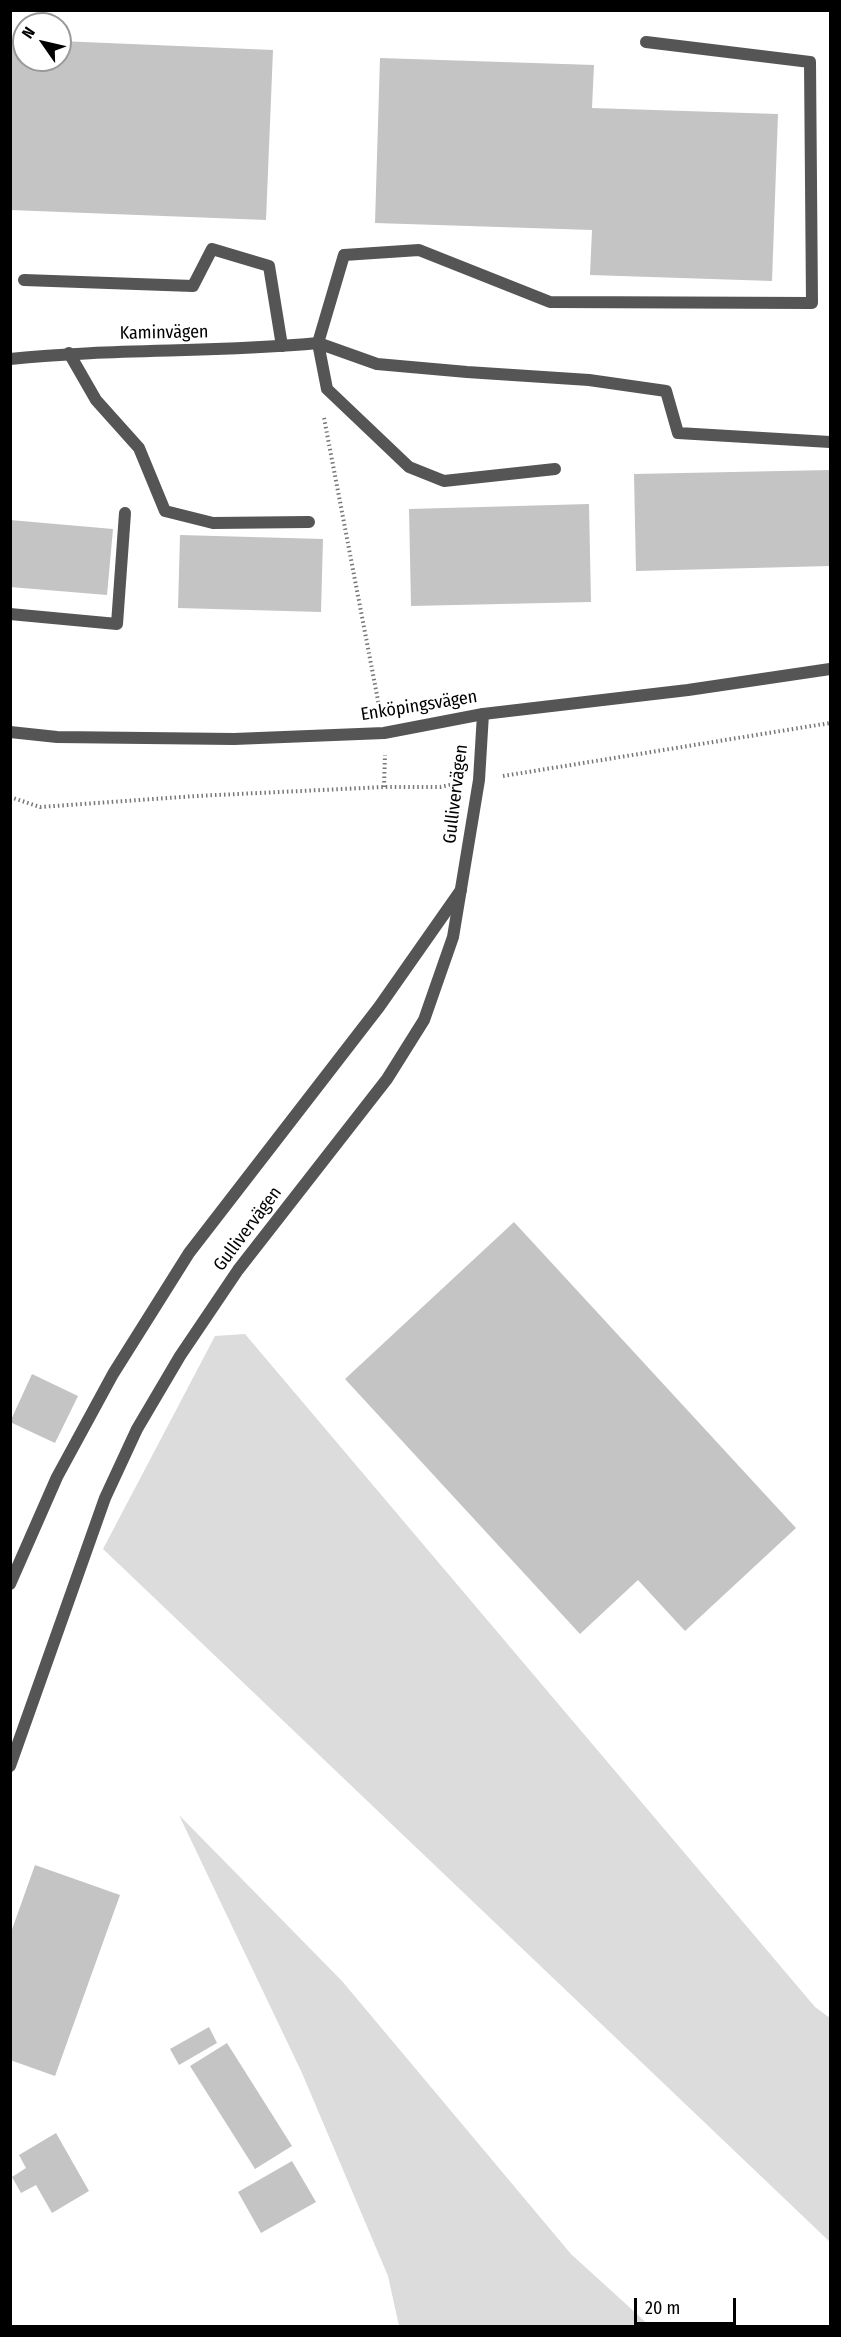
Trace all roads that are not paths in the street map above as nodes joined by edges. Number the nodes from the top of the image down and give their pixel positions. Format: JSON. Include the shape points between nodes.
{"nodes":[{"id":1,"x":646,"y":42,"type":"dead end"},
{"id":2,"x":24,"y":280,"type":"dead end"},
{"id":3,"x":318,"y":343,"type":"junction"},
{"id":4,"x":282,"y":346,"type":"junction"},
{"id":5,"x":69,"y":353,"type":"junction"},
{"id":6,"x":10,"y":359,"type":"edge"},
{"id":7,"x":831,"y":442,"type":"edge"},
{"id":8,"x":555,"y":469,"type":"dead end"},
{"id":9,"x":125,"y":513,"type":"dead end"},
{"id":10,"x":309,"y":522,"type":"dead end"},
{"id":11,"x":10,"y":614,"type":"edge"},
{"id":12,"x":831,"y":669,"type":"edge"},
{"id":13,"x":483,"y":714,"type":"junction"},
{"id":14,"x":10,"y":732,"type":"edge"},
{"id":15,"x":461,"y":890,"type":"junction"},
{"id":16,"x":10,"y":1584,"type":"edge"},
{"id":17,"x":10,"y":1766,"type":"edge"}],
"edges":[{"from":1,"to":3,"type":"street","via":[[810,62],[812,303],[550,302],[419,250],[344,255]]},
{"from":2,"to":4,"type":"street","via":[[193,286],[212,249],[269,266]]},
{"from":3,"to":4,"type":"street","name":"Kaminvägen"},
{"from":3,"to":7,"type":"street","via":[[377,364],[589,380],[666,391],[678,433]]},
{"from":3,"to":8,"type":"street","via":[[327,389],[409,466],[444,481]]},
{"from":4,"to":5,"type":"street","name":"Kaminvägen"},
{"from":5,"to":6,"type":"street","name":"Kaminvägen"},
{"from":5,"to":10,"type":"street","via":[[96,400],[139,448],[165,511],[213,523]]},
{"from":9,"to":11,"type":"street","via":[[117,624]]},
{"from":12,"to":13,"type":"street","name":"Enköpingsvägen"},
{"from":13,"to":14,"type":"street","name":"Enköpingsvägen","via":[[384,733],[234,739],[57,737]]},
{"from":13,"to":15,"type":"street","name":"Gullivervägen","via":[[479,780]]},
{"from":15,"to":16,"type":"street","via":[[379,1007],[189,1253],[113,1374],[57,1477]]},
{"from":15,"to":17,"type":"street","name":"Gullivervägen","via":[[453,937],[424,1020],[387,1079],[238,1270],[137,1429],[105,1498]]}]}
